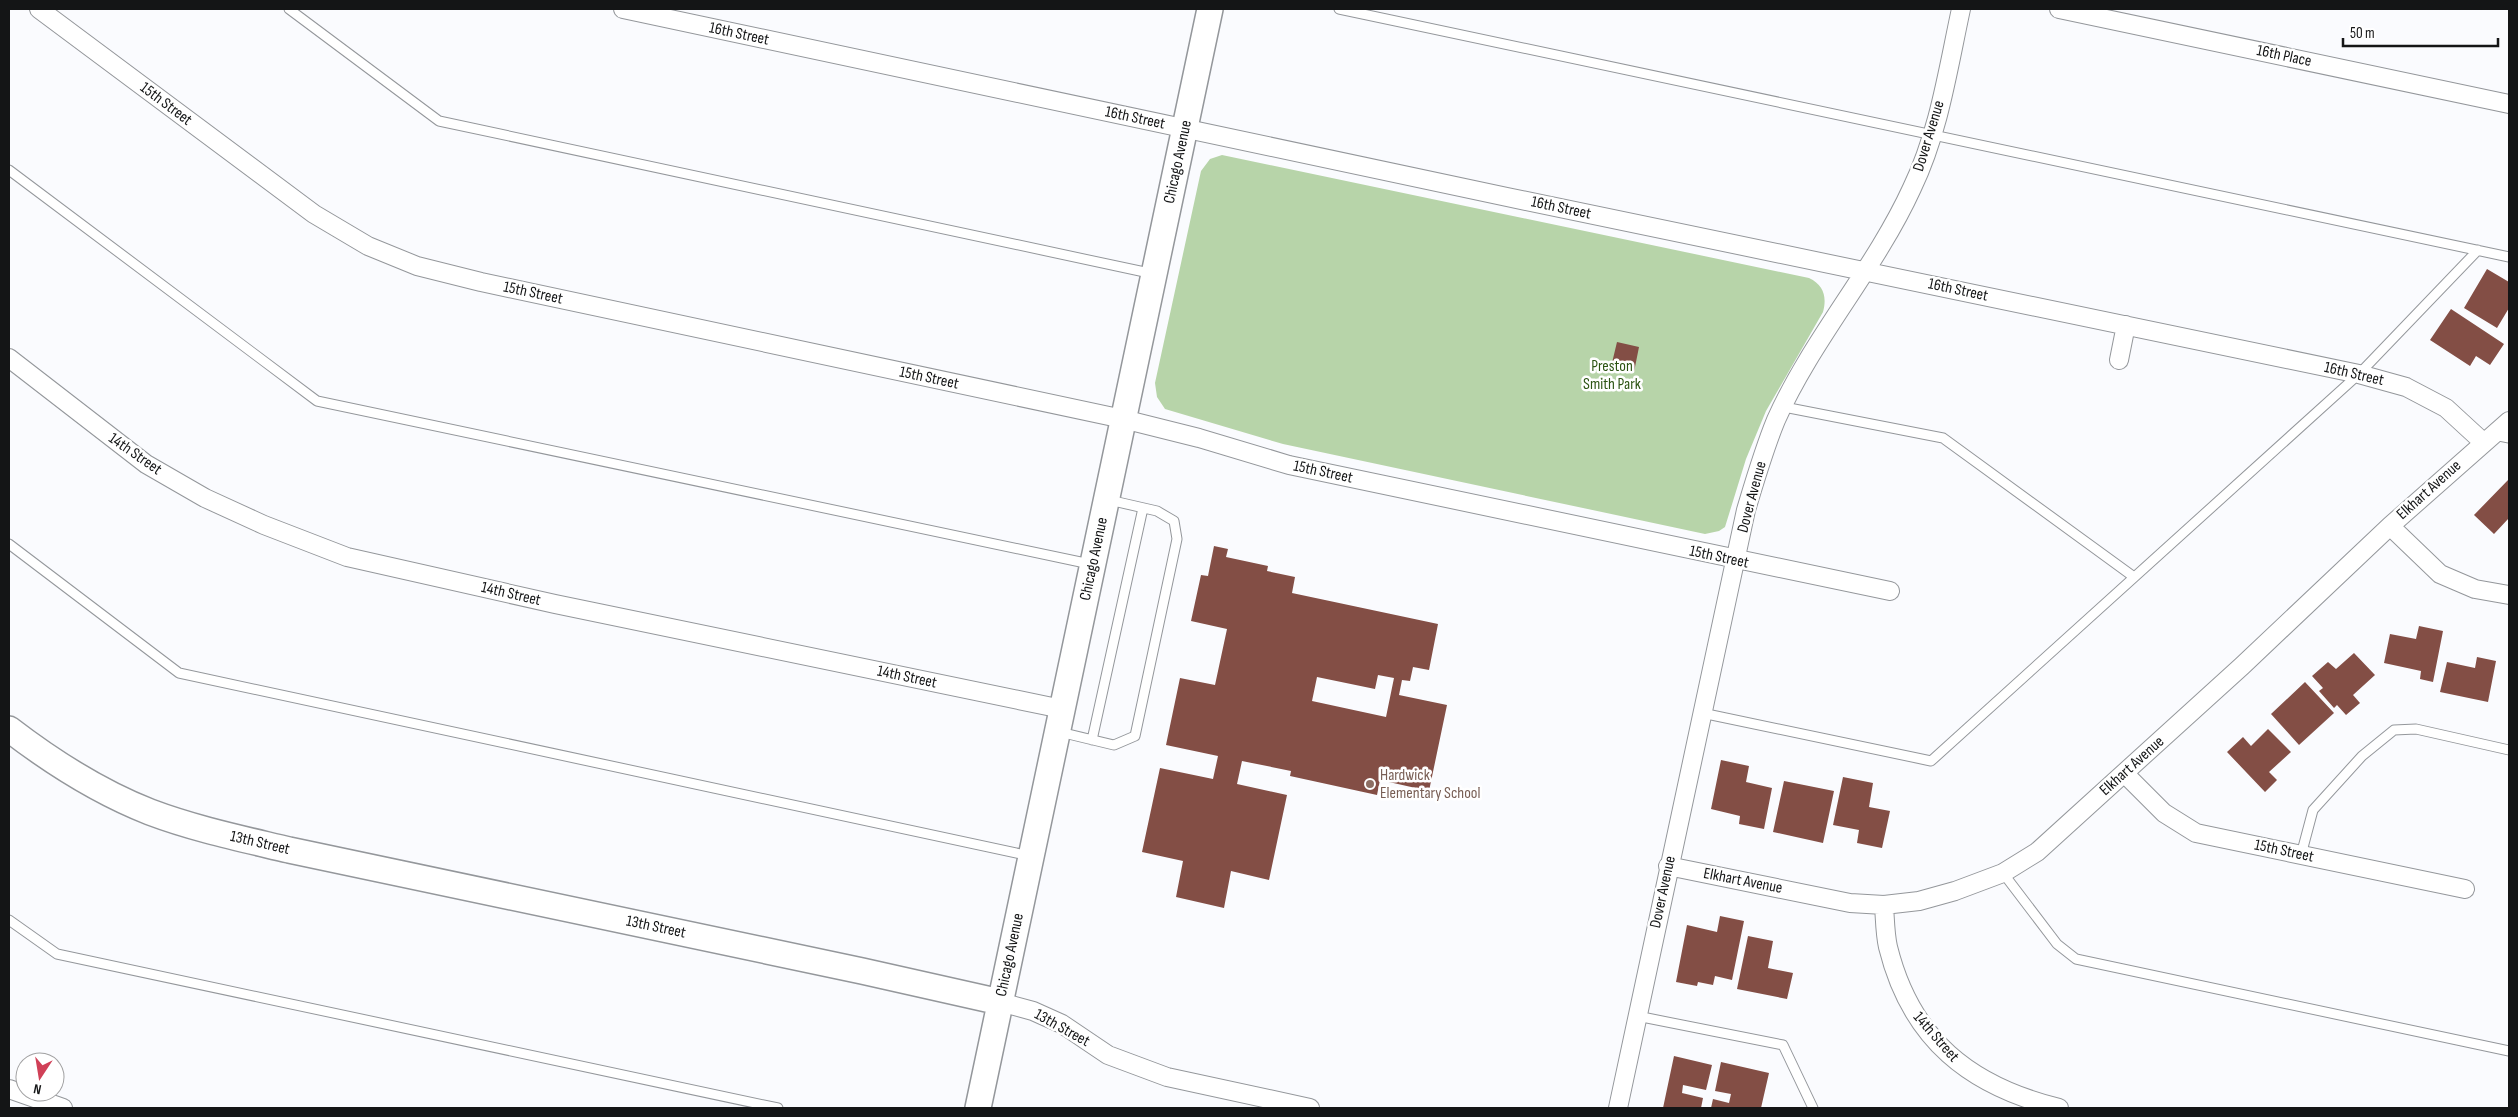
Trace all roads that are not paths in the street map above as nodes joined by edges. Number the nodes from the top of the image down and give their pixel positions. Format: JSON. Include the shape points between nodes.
{"nodes":[{"id":1,"x":39,"y":9,"type":"edge"},
{"id":2,"x":289,"y":9,"type":"edge"},
{"id":3,"x":623,"y":9,"type":"edge"},
{"id":4,"x":1210,"y":9,"type":"edge"},
{"id":5,"x":1340,"y":9,"type":"edge"},
{"id":6,"x":1961,"y":9,"type":"edge"},
{"id":7,"x":2059,"y":9,"type":"edge"},
{"id":8,"x":2509,"y":104,"type":"edge"},
{"id":9,"x":1185,"y":128,"type":"junction"},
{"id":10,"x":1932,"y":136,"type":"junction"},
{"id":11,"x":9,"y":170,"type":"edge"},
{"id":12,"x":2478,"y":250,"type":"junction"},
{"id":13,"x":2509,"y":257,"type":"edge"},
{"id":14,"x":1864,"y":270,"type":"junction"},
{"id":15,"x":1154,"y":274,"type":"junction"},
{"id":16,"x":2126,"y":325,"type":"junction"},
{"id":17,"x":9,"y":358,"type":"edge"},
{"id":18,"x":2119,"y":360,"type":"dead end"},
{"id":19,"x":2359,"y":374,"type":"junction"},
{"id":20,"x":1784,"y":407,"type":"junction"},
{"id":21,"x":1123,"y":420,"type":"junction"},
{"id":22,"x":2509,"y":421,"type":"edge"},
{"id":23,"x":2495,"y":438,"type":"edge"},
{"id":24,"x":1106,"y":499,"type":"junction"},
{"id":25,"x":1143,"y":508,"type":"junction"},
{"id":26,"x":2390,"y":526,"type":"junction"},
{"id":27,"x":9,"y":544,"type":"edge"},
{"id":28,"x":1736,"y":560,"type":"junction"},
{"id":29,"x":1093,"y":564,"type":"junction"},
{"id":30,"x":2134,"y":577,"type":"junction"},
{"id":31,"x":1890,"y":591,"type":"dead end"},
{"id":32,"x":2509,"y":595,"type":"edge"},
{"id":33,"x":1702,"y":713,"type":"junction"},
{"id":34,"x":1060,"y":720,"type":"junction"},
{"id":35,"x":9,"y":729,"type":"edge"},
{"id":36,"x":1092,"y":740,"type":"junction"},
{"id":37,"x":2509,"y":750,"type":"edge"},
{"id":38,"x":2124,"y":773,"type":"junction"},
{"id":39,"x":2301,"y":855,"type":"junction"},
{"id":40,"x":1031,"y":856,"type":"junction"},
{"id":41,"x":1668,"y":866,"type":"junction"},
{"id":42,"x":2004,"y":873,"type":"junction"},
{"id":43,"x":2465,"y":889,"type":"dead end"},
{"id":44,"x":1884,"y":905,"type":"junction"},
{"id":45,"x":9,"y":920,"type":"edge"},
{"id":46,"x":1000,"y":1002,"type":"junction"},
{"id":47,"x":1637,"y":1016,"type":"junction"},
{"id":48,"x":2509,"y":1051,"type":"edge"},
{"id":49,"x":9,"y":1089,"type":"edge"},
{"id":50,"x":63,"y":1108,"type":"edge"},
{"id":51,"x":778,"y":1108,"type":"edge"},
{"id":52,"x":978,"y":1108,"type":"edge"},
{"id":53,"x":1310,"y":1108,"type":"edge"},
{"id":54,"x":1618,"y":1108,"type":"edge"},
{"id":55,"x":1813,"y":1108,"type":"edge"},
{"id":56,"x":2059,"y":1108,"type":"edge"}],
"edges":[{"from":1,"to":21,"type":"street","name":"15th Street","via":[[314,214],[368,246],[417,266]]},
{"from":2,"to":15,"type":"lane","via":[[439,121]]},
{"from":3,"to":9,"type":"street","name":"16th Street"},
{"from":4,"to":9,"type":"street","name":"Chicago Avenue"},
{"from":5,"to":10,"type":"lane"},
{"from":6,"to":10,"type":"street","name":"Dover Avenue"},
{"from":7,"to":8,"type":"street","name":"16th Place"},
{"from":9,"to":14,"type":"street","name":"16th Street"},
{"from":9,"to":15,"type":"street","name":"Chicago Avenue"},
{"from":10,"to":12,"type":"lane"},
{"from":10,"to":14,"type":"street","name":"Dover Avenue","via":[[1912,189]]},
{"from":11,"to":29,"type":"lane","via":[[317,401]]},
{"from":12,"to":13,"type":"lane"},
{"from":12,"to":19,"type":"lane"},
{"from":14,"to":16,"type":"street","name":"16th Street"},
{"from":14,"to":20,"type":"street","name":"Dover Avenue"},
{"from":15,"to":21,"type":"street","name":"Chicago Avenue"},
{"from":16,"to":18,"type":"street"},
{"from":16,"to":19,"type":"street","name":"16th Street"},
{"from":17,"to":34,"type":"street","name":"14th Street","via":[[146,464],[204,498],[347,557]]},
{"from":19,"to":23,"type":"street","name":"16th Street","via":[[2406,387]]},
{"from":19,"to":30,"type":"lane"},
{"from":20,"to":28,"type":"street","name":"Dover Avenue","via":[[1760,463]]},
{"from":20,"to":30,"type":"lane","via":[[1943,438]]},
{"from":21,"to":24,"type":"street","name":"Chicago Avenue"},
{"from":21,"to":28,"type":"street","name":"15th Street","via":[[1289,465]]},
{"from":22,"to":23,"type":"street","name":"Elkhart Avenue"},
{"from":23,"to":26,"type":"street","name":"Elkhart Avenue"},
{"from":24,"to":25,"type":"lane"},
{"from":24,"to":29,"type":"street","name":"Chicago Avenue"},
{"from":25,"to":36,"type":"lane"},
{"from":25,"to":36,"type":"lane","via":[[1157,511],[1174,521],[1177,539],[1136,736],[1114,745]]},
{"from":26,"to":32,"type":"street","via":[[2440,574],[2475,589]]},
{"from":26,"to":38,"type":"street","name":"Elkhart Avenue"},
{"from":27,"to":40,"type":"lane","via":[[179,673]]},
{"from":28,"to":31,"type":"street","name":"15th Street"},
{"from":28,"to":33,"type":"street","name":"Dover Avenue"},
{"from":29,"to":34,"type":"street","name":"Chicago Avenue"},
{"from":30,"to":33,"type":"lane","via":[[1931,761]]},
{"from":33,"to":41,"type":"street","name":"Dover Avenue"},
{"from":34,"to":36,"type":"lane"},
{"from":34,"to":40,"type":"street","name":"Chicago Avenue"},
{"from":35,"to":46,"type":"street","name":"13th Street","via":[[34,749],[94,785],[150,812],[213,832]]},
{"from":37,"to":39,"type":"lane","via":[[2416,729],[2394,730],[2362,756],[2313,810]]},
{"from":38,"to":39,"type":"street","name":"15th Street","via":[[2164,813],[2196,833]]},
{"from":38,"to":42,"type":"street","name":"Elkhart Avenue","via":[[2036,852]]},
{"from":39,"to":43,"type":"street","name":"15th Street"},
{"from":40,"to":46,"type":"street","name":"Chicago Avenue"},
{"from":41,"to":44,"type":"street","name":"Elkhart Avenue","via":[[1850,903]]},
{"from":41,"to":47,"type":"street","name":"Dover Avenue"},
{"from":42,"to":44,"type":"street","name":"Elkhart Avenue","via":[[1919,901]]},
{"from":42,"to":48,"type":"lane","via":[[2057,944],[2076,959]]},
{"from":44,"to":56,"type":"street","name":"14th Street","via":[[1888,946],[1900,986],[1917,1020],[1959,1064],[1995,1088],[2024,1100]]},
{"from":45,"to":51,"type":"lane","via":[[57,954]]},
{"from":46,"to":52,"type":"street","name":"Chicago Avenue"},
{"from":46,"to":53,"type":"street","name":"13th Street","via":[[1040,1014],[1062,1024],[1108,1056],[1167,1077]]},
{"from":47,"to":54,"type":"street","name":"Dover Avenue"},
{"from":47,"to":55,"type":"lane","via":[[1783,1045]]},
{"from":49,"to":50,"type":"street"}]}
